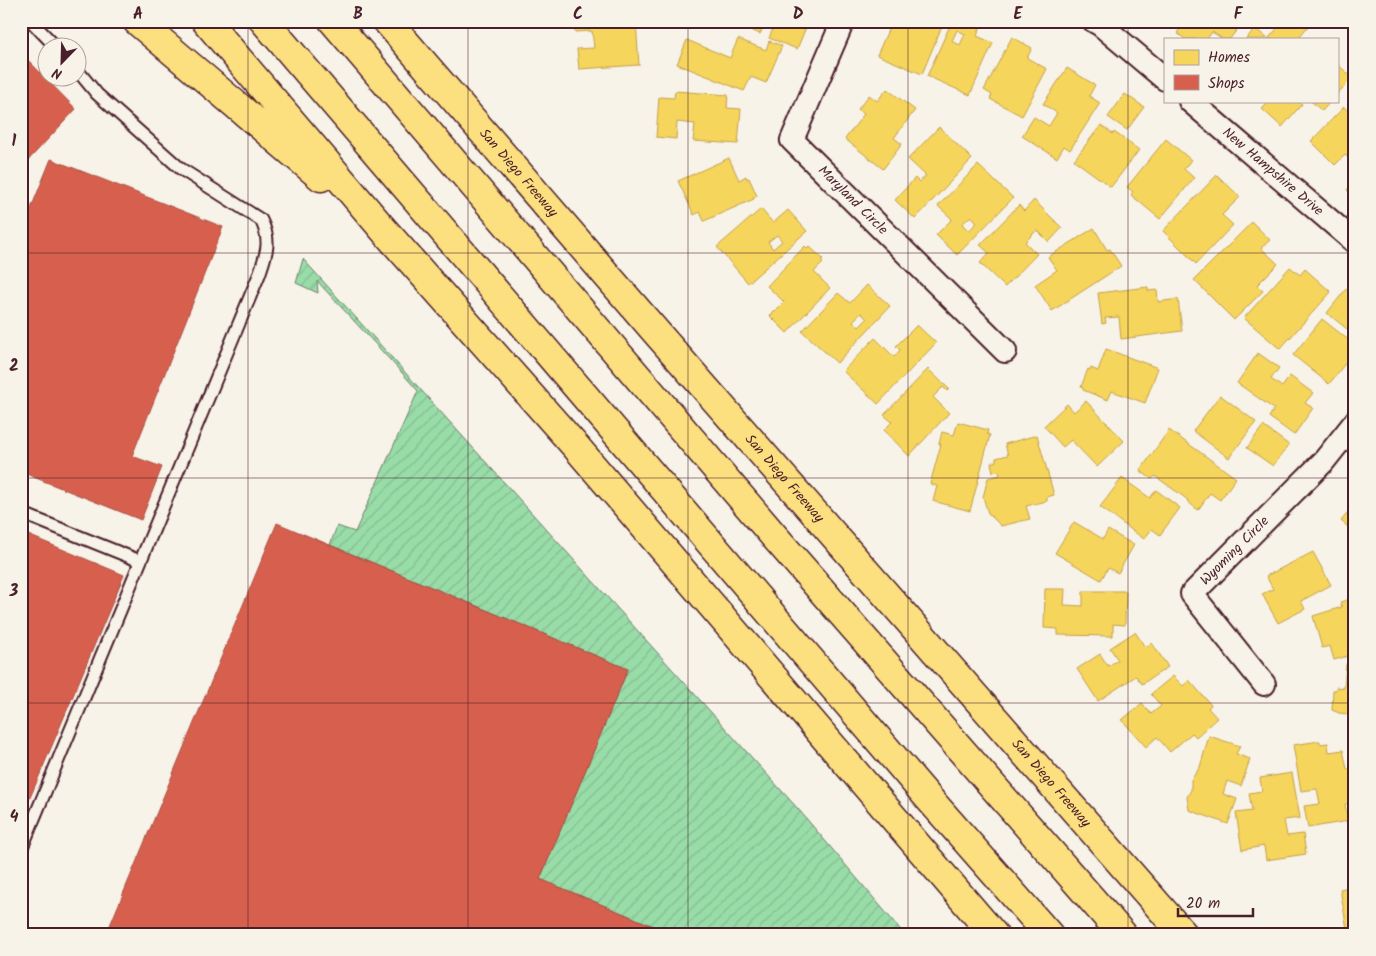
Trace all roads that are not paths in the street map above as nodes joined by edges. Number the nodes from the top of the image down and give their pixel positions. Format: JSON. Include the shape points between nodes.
{"nodes":[{"id":1,"x":31,"y":21,"type":"edge"},
{"id":2,"x":137,"y":21,"type":"edge"},
{"id":3,"x":206,"y":21,"type":"edge"},
{"id":4,"x":264,"y":21,"type":"edge"},
{"id":5,"x":333,"y":21,"type":"edge"},
{"id":6,"x":387,"y":21,"type":"edge"},
{"id":7,"x":843,"y":21,"type":"edge"},
{"id":8,"x":1094,"y":21,"type":"edge"},
{"id":9,"x":47,"y":38,"type":"edge"},
{"id":10,"x":1164,"y":78,"type":"edge"},
{"id":11,"x":88,"y":83,"type":"edge"},
{"id":12,"x":1191,"y":102,"type":"edge"},
{"id":13,"x":383,"y":229,"type":"junction"},
{"id":14,"x":1355,"y":242,"type":"edge"},
{"id":15,"x":1005,"y":351,"type":"dead end"},
{"id":16,"x":1355,"y":422,"type":"edge"},
{"id":17,"x":21,"y":512,"type":"edge"},
{"id":18,"x":140,"y":561,"type":"junction"},
{"id":19,"x":1264,"y":684,"type":"dead end"},
{"id":20,"x":21,"y":850,"type":"edge"},
{"id":21,"x":994,"y":935,"type":"edge"},
{"id":22,"x":1049,"y":935,"type":"edge"},
{"id":23,"x":1123,"y":935,"type":"edge"},
{"id":24,"x":1184,"y":935,"type":"edge"}],
"edges":[{"from":1,"to":9,"type":"lane"},
{"from":2,"to":13,"type":"highway"},
{"from":3,"to":13,"type":"highway"},
{"from":4,"to":22,"type":"highway"},
{"from":5,"to":23,"type":"highway","via":[[774,536]]},
{"from":6,"to":24,"type":"highway","name":"San Diego Freeway"},
{"from":7,"to":15,"type":"street","name":"Maryland Circle","via":[[792,140]]},
{"from":8,"to":10,"type":"street"},
{"from":11,"to":18,"type":"lane","via":[[181,169],[261,220],[268,248]]},
{"from":12,"to":14,"type":"street","name":"New Hampshire Drive"},
{"from":13,"to":21,"type":"highway","via":[[577,448]]},
{"from":16,"to":19,"type":"street","name":"Wyoming Circle","via":[[1324,461],[1192,594]]},
{"from":17,"to":18,"type":"lane"},
{"from":18,"to":20,"type":"lane"}]}
